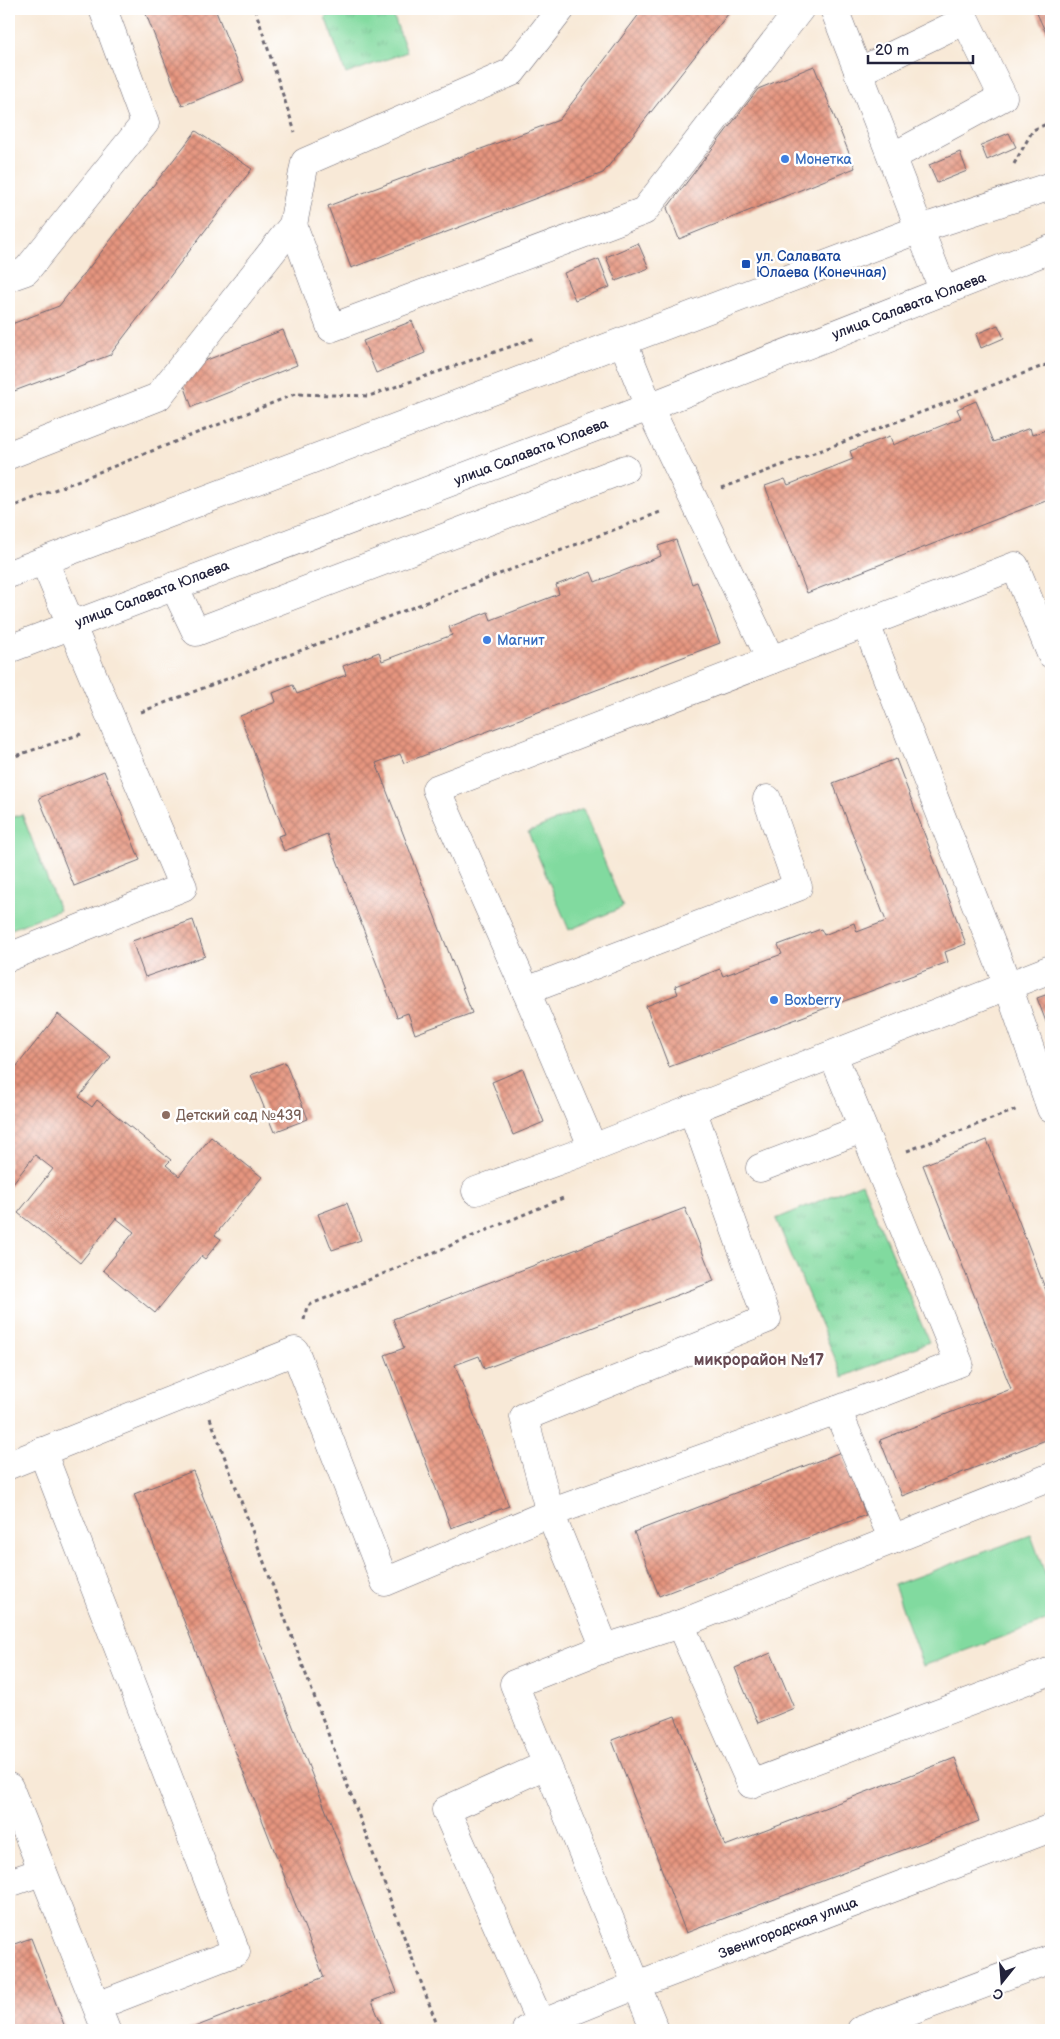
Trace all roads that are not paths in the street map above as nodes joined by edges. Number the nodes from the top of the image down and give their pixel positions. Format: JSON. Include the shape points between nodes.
{"nodes":[{"id":1,"x":103,"y":9,"type":"edge"},
{"id":2,"x":562,"y":9,"type":"edge"},
{"id":3,"x":800,"y":9,"type":"edge"},
{"id":4,"x":834,"y":9,"type":"edge"},
{"id":5,"x":963,"y":14,"type":"edge"},
{"id":6,"x":858,"y":72,"type":"junction"},
{"id":7,"x":892,"y":156,"type":"junction"},
{"id":8,"x":1051,"y":186,"type":"edge"},
{"id":9,"x":293,"y":225,"type":"junction"},
{"id":10,"x":920,"y":230,"type":"junction"},
{"id":11,"x":1051,"y":250,"type":"edge"},
{"id":12,"x":9,"y":277,"type":"edge"},
{"id":13,"x":944,"y":292,"type":"junction"},
{"id":14,"x":623,"y":342,"type":"junction"},
{"id":15,"x":649,"y":407,"type":"junction"},
{"id":16,"x":9,"y":455,"type":"edge"},
{"id":17,"x":625,"y":469,"type":"dead end"},
{"id":18,"x":44,"y":561,"type":"junction"},
{"id":19,"x":9,"y":574,"type":"edge"},
{"id":20,"x":174,"y":586,"type":"junction"},
{"id":21,"x":72,"y":624,"type":"junction"},
{"id":22,"x":866,"y":624,"type":"junction"},
{"id":23,"x":9,"y":649,"type":"edge"},
{"id":24,"x":1051,"y":654,"type":"edge"},
{"id":25,"x":770,"y":660,"type":"junction"},
{"id":26,"x":767,"y":799,"type":"dead end"},
{"id":27,"x":9,"y":957,"type":"edge"},
{"id":28,"x":1051,"y":969,"type":"edge"},
{"id":29,"x":1008,"y":986,"type":"junction"},
{"id":30,"x":526,"y":991,"type":"junction"},
{"id":31,"x":832,"y":1054,"type":"junction"},
{"id":32,"x":1049,"y":1104,"type":"edge"},
{"id":33,"x":692,"y":1109,"type":"junction"},
{"id":34,"x":862,"y":1130,"type":"junction"},
{"id":35,"x":593,"y":1148,"type":"junction"},
{"id":36,"x":760,"y":1168,"type":"dead end"},
{"id":37,"x":476,"y":1191,"type":"dead end"},
{"id":38,"x":837,"y":1410,"type":"junction"},
{"id":39,"x":42,"y":1452,"type":"junction"},
{"id":40,"x":9,"y":1465,"type":"edge"},
{"id":41,"x":1051,"y":1477,"type":"edge"},
{"id":42,"x":550,"y":1513,"type":"junction"},
{"id":43,"x":892,"y":1540,"type":"junction"},
{"id":44,"x":680,"y":1624,"type":"junction"},
{"id":45,"x":605,"y":1648,"type":"junction"},
{"id":46,"x":1051,"y":1671,"type":"edge"},
{"id":47,"x":546,"y":1765,"type":"junction"},
{"id":48,"x":9,"y":1787,"type":"edge"},
{"id":49,"x":1051,"y":1828,"type":"edge"},
{"id":50,"x":41,"y":1872,"type":"junction"},
{"id":51,"x":9,"y":1883,"type":"edge"},
{"id":52,"x":1051,"y":1959,"type":"edge"},
{"id":53,"x":637,"y":1985,"type":"junction"},
{"id":54,"x":102,"y":2018,"type":"edge"},
{"id":55,"x":534,"y":2027,"type":"edge"},
{"id":56,"x":655,"y":2030,"type":"edge"},
{"id":57,"x":861,"y":2030,"type":"edge"}],
"edges":[{"from":1,"to":12,"type":"street","via":[[145,123],[26,271]]},
{"from":2,"to":9,"type":"street","via":[[512,72],[305,162]]},
{"from":3,"to":9,"type":"street","via":[[644,211],[331,328]]},
{"from":4,"to":6,"type":"street"},
{"from":5,"to":6,"type":"street"},
{"from":5,"to":7,"type":"street","via":[[1003,97]]},
{"from":6,"to":7,"type":"street"},
{"from":7,"to":10,"type":"street"},
{"from":8,"to":10,"type":"street"},
{"from":9,"to":16,"type":"street","via":[[158,397]]},
{"from":10,"to":13,"type":"street"},
{"from":10,"to":14,"type":"street"},
{"from":11,"to":13,"type":"street","name":"улица Салавата Юлаева"},
{"from":13,"to":15,"type":"street","name":"улица Салавата Юлаева"},
{"from":14,"to":15,"type":"street"},
{"from":14,"to":18,"type":"street"},
{"from":15,"to":20,"type":"street","name":"улица Салавата Юлаева"},
{"from":15,"to":25,"type":"street"},
{"from":17,"to":20,"type":"street","via":[[196,632]]},
{"from":18,"to":19,"type":"street"},
{"from":18,"to":21,"type":"street"},
{"from":20,"to":21,"type":"street","name":"улица Салавата Юлаева"},
{"from":21,"to":23,"type":"street","name":"улица Салавата Юлаева"},
{"from":21,"to":27,"type":"street","via":[[183,887]]},
{"from":22,"to":24,"type":"street","via":[[1015,566]]},
{"from":22,"to":25,"type":"street"},
{"from":22,"to":29,"type":"street"},
{"from":25,"to":30,"type":"street","via":[[436,789]]},
{"from":26,"to":30,"type":"street","via":[[798,887]]},
{"from":28,"to":29,"type":"street"},
{"from":29,"to":31,"type":"street"},
{"from":29,"to":32,"type":"street"},
{"from":30,"to":35,"type":"street"},
{"from":31,"to":33,"type":"street"},
{"from":31,"to":34,"type":"street"},
{"from":33,"to":35,"type":"street"},
{"from":33,"to":42,"type":"street","via":[[767,1319],[524,1417]]},
{"from":34,"to":36,"type":"street"},
{"from":34,"to":38,"type":"street","via":[[959,1363]]},
{"from":35,"to":37,"type":"street"},
{"from":38,"to":42,"type":"street"},
{"from":38,"to":43,"type":"street"},
{"from":39,"to":40,"type":"street"},
{"from":39,"to":42,"type":"street","via":[[295,1351],[385,1582]]},
{"from":39,"to":54,"type":"street","via":[[236,1952]]},
{"from":41,"to":43,"type":"street"},
{"from":42,"to":45,"type":"street"},
{"from":43,"to":44,"type":"street"},
{"from":44,"to":45,"type":"street"},
{"from":44,"to":46,"type":"street","via":[[751,1784]]},
{"from":45,"to":47,"type":"street","via":[[514,1684]]},
{"from":47,"to":53,"type":"street"},
{"from":47,"to":55,"type":"street","via":[[446,1810]]},
{"from":48,"to":50,"type":"street"},
{"from":49,"to":53,"type":"street","name":"Звенигородская улица"},
{"from":50,"to":51,"type":"street"},
{"from":50,"to":54,"type":"street"},
{"from":52,"to":57,"type":"street"},
{"from":53,"to":55,"type":"street","name":"Звенигородская улица"},
{"from":53,"to":56,"type":"street"}]}
